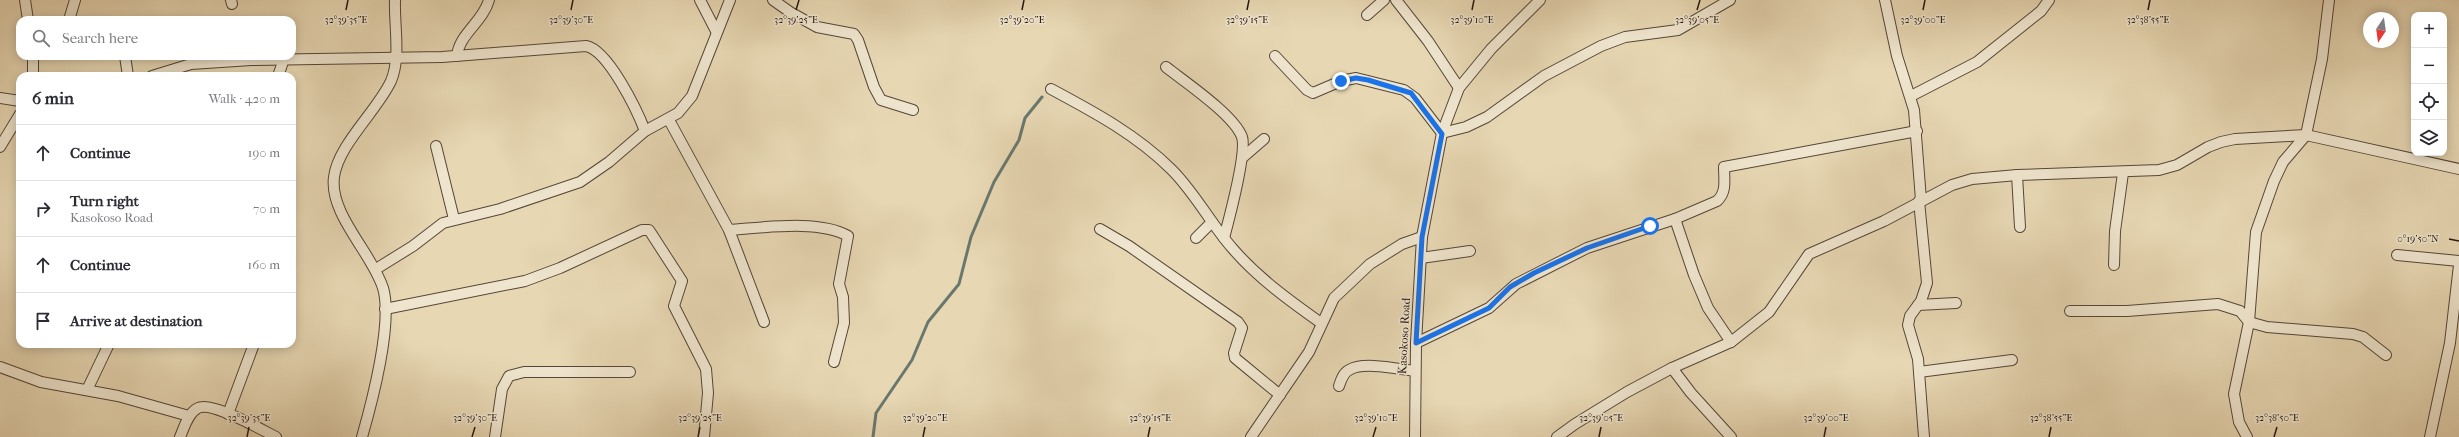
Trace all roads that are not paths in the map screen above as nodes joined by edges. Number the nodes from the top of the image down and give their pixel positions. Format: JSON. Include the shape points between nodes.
{"nodes":[{"id":1,"x":24,"y":0,"type":"edge"},
{"id":2,"x":75,"y":0,"type":"edge"},
{"id":3,"x":396,"y":0,"type":"edge"},
{"id":4,"x":489,"y":0,"type":"edge"},
{"id":5,"x":700,"y":0,"type":"edge"},
{"id":6,"x":730,"y":0,"type":"edge"},
{"id":7,"x":773,"y":0,"type":"edge"},
{"id":8,"x":1384,"y":0,"type":"edge"},
{"id":9,"x":1396,"y":0,"type":"edge"},
{"id":10,"x":1540,"y":0,"type":"edge"},
{"id":11,"x":1730,"y":0,"type":"edge"},
{"id":12,"x":1885,"y":0,"type":"edge"},
{"id":13,"x":2049,"y":0,"type":"edge"},
{"id":14,"x":2329,"y":0,"type":"edge"},
{"id":15,"x":1367,"y":15,"type":"dead end"},
{"id":16,"x":27,"y":16,"type":"edge"},
{"id":17,"x":70,"y":16,"type":"edge"},
{"id":18,"x":716,"y":31,"type":"junction"},
{"id":19,"x":456,"y":56,"type":"junction"},
{"id":20,"x":1275,"y":56,"type":"dead end"},
{"id":21,"x":296,"y":59,"type":"edge"},
{"id":22,"x":395,"y":59,"type":"junction"},
{"id":23,"x":33,"y":60,"type":"edge"},
{"id":24,"x":126,"y":60,"type":"edge"},
{"id":25,"x":265,"y":60,"type":"edge"},
{"id":26,"x":284,"y":60,"type":"edge"},
{"id":27,"x":1166,"y":67,"type":"dead end"},
{"id":28,"x":33,"y":72,"type":"edge"},
{"id":29,"x":127,"y":72,"type":"edge"},
{"id":30,"x":165,"y":72,"type":"edge"},
{"id":31,"x":279,"y":72,"type":"edge"},
{"id":32,"x":1459,"y":88,"type":"junction"},
{"id":33,"x":1051,"y":89,"type":"dead end"},
{"id":34,"x":1911,"y":96,"type":"junction"},
{"id":35,"x":0,"y":98,"type":"edge"},
{"id":36,"x":16,"y":100,"type":"edge"},
{"id":37,"x":913,"y":110,"type":"dead end"},
{"id":38,"x":669,"y":120,"type":"junction"},
{"id":39,"x":16,"y":121,"type":"edge"},
{"id":40,"x":645,"y":131,"type":"junction"},
{"id":41,"x":1917,"y":131,"type":"junction"},
{"id":42,"x":1442,"y":134,"type":"junction"},
{"id":43,"x":2306,"y":135,"type":"junction"},
{"id":44,"x":1264,"y":139,"type":"dead end"},
{"id":45,"x":436,"y":146,"type":"dead end"},
{"id":46,"x":0,"y":147,"type":"edge"},
{"id":47,"x":1242,"y":158,"type":"junction"},
{"id":48,"x":2459,"y":169,"type":"edge"},
{"id":49,"x":2123,"y":173,"type":"junction"},
{"id":50,"x":2017,"y":175,"type":"junction"},
{"id":51,"x":1920,"y":201,"type":"junction"},
{"id":52,"x":454,"y":219,"type":"junction"},
{"id":53,"x":1675,"y":219,"type":"junction"},
{"id":54,"x":1212,"y":222,"type":"junction"},
{"id":55,"x":2020,"y":227,"type":"dead end"},
{"id":56,"x":1100,"y":229,"type":"dead end"},
{"id":57,"x":729,"y":230,"type":"junction"},
{"id":58,"x":1422,"y":237,"type":"junction"},
{"id":59,"x":1196,"y":238,"type":"dead end"},
{"id":60,"x":1224,"y":238,"type":"junction"},
{"id":61,"x":1470,"y":251,"type":"dead end"},
{"id":62,"x":2397,"y":255,"type":"dead end"},
{"id":63,"x":1421,"y":258,"type":"junction"},
{"id":64,"x":2459,"y":261,"type":"edge"},
{"id":65,"x":2114,"y":265,"type":"dead end"},
{"id":66,"x":2459,"y":265,"type":"edge"},
{"id":67,"x":376,"y":270,"type":"junction"},
{"id":68,"x":1956,"y":303,"type":"dead end"},
{"id":69,"x":1918,"y":305,"type":"junction"},
{"id":70,"x":385,"y":309,"type":"junction"},
{"id":71,"x":2070,"y":311,"type":"dead end"},
{"id":72,"x":764,"y":322,"type":"dead end"},
{"id":73,"x":2249,"y":322,"type":"junction"},
{"id":74,"x":1321,"y":323,"type":"junction"},
{"id":75,"x":1731,"y":342,"type":"junction"},
{"id":76,"x":1416,"y":343,"type":"junction"},
{"id":77,"x":107,"y":348,"type":"edge"},
{"id":78,"x":253,"y":348,"type":"edge"},
{"id":79,"x":2386,"y":355,"type":"dead end"},
{"id":80,"x":2012,"y":360,"type":"dead end"},
{"id":81,"x":834,"y":362,"type":"dead end"},
{"id":82,"x":0,"y":367,"type":"edge"},
{"id":83,"x":1672,"y":368,"type":"junction"},
{"id":84,"x":1415,"y":371,"type":"junction"},
{"id":85,"x":630,"y":372,"type":"dead end"},
{"id":86,"x":1919,"y":372,"type":"junction"},
{"id":87,"x":1338,"y":386,"type":"dead end"},
{"id":88,"x":86,"y":390,"type":"junction"},
{"id":89,"x":1280,"y":395,"type":"junction"},
{"id":90,"x":228,"y":414,"type":"junction"},
{"id":91,"x":190,"y":416,"type":"junction"},
{"id":92,"x":180,"y":437,"type":"edge"},
{"id":93,"x":276,"y":437,"type":"edge"},
{"id":94,"x":363,"y":437,"type":"edge"},
{"id":95,"x":495,"y":437,"type":"edge"},
{"id":96,"x":704,"y":437,"type":"edge"},
{"id":97,"x":1252,"y":437,"type":"edge"},
{"id":98,"x":1415,"y":437,"type":"edge"},
{"id":99,"x":1557,"y":437,"type":"edge"},
{"id":100,"x":1731,"y":437,"type":"edge"},
{"id":101,"x":1924,"y":437,"type":"edge"},
{"id":102,"x":2248,"y":437,"type":"edge"},
{"id":103,"x":2430,"y":437,"type":"edge"}],
"edges":[{"from":1,"to":16,"type":"street"},
{"from":2,"to":17,"type":"street"},
{"from":3,"to":22,"type":"street"},
{"from":4,"to":19,"type":"street","via":[[484,14],[463,38]]},
{"from":5,"to":18,"type":"street"},
{"from":6,"to":18,"type":"street"},
{"from":7,"to":37,"type":"street","via":[[817,27],[854,34],[881,100]]},
{"from":8,"to":15,"type":"street"},
{"from":9,"to":32,"type":"street","via":[[1428,41]]},
{"from":10,"to":32,"type":"street","name":"Kasokoso Road","via":[[1491,49]]},
{"from":11,"to":42,"type":"street","via":[[1678,30],[1625,38],[1601,46],[1544,76],[1487,117]]},
{"from":12,"to":34,"type":"street","via":[[1897,56]]},
{"from":13,"to":34,"type":"street","via":[[2041,11],[1977,62]]},
{"from":14,"to":43,"type":"street","via":[[2322,59]]},
{"from":18,"to":38,"type":"street","via":[[692,96]]},
{"from":19,"to":22,"type":"street"},
{"from":19,"to":40,"type":"street","via":[[590,47],[603,58],[626,89]]},
{"from":20,"to":42,"type":"street","via":[[1307,90],[1313,93],[1341,81],[1356,78],[1411,93]]},
{"from":21,"to":22,"type":"street"},
{"from":22,"to":67,"type":"street","via":[[390,81],[340,157],[334,177],[337,203]]},
{"from":23,"to":28,"type":"street"},
{"from":24,"to":29,"type":"street"},
{"from":25,"to":30,"type":"street","via":[[191,64]]},
{"from":26,"to":31,"type":"street"},
{"from":27,"to":47,"type":"street","via":[[1228,118],[1241,136]]},
{"from":32,"to":42,"type":"street","name":"Kasokoso Road"},
{"from":33,"to":54,"type":"street","via":[[1149,148],[1174,171]]},
{"from":34,"to":41,"type":"street"},
{"from":35,"to":36,"type":"street"},
{"from":38,"to":40,"type":"street"},
{"from":38,"to":57,"type":"street"},
{"from":39,"to":46,"type":"street"},
{"from":40,"to":52,"type":"street","via":[[609,162],[580,182],[500,209]]},
{"from":41,"to":51,"type":"street"},
{"from":41,"to":53,"type":"street","via":[[1724,168],[1722,196]]},
{"from":42,"to":58,"type":"street","name":"Kasokoso Road"},
{"from":43,"to":48,"type":"street"},
{"from":43,"to":49,"type":"street","via":[[2235,139],[2208,147],[2178,165],[2159,170]]},
{"from":43,"to":73,"type":"street","via":[[2283,162],[2260,216],[2253,251]]},
{"from":44,"to":47,"type":"street"},
{"from":45,"to":52,"type":"street"},
{"from":47,"to":60,"type":"street"},
{"from":49,"to":50,"type":"street"},
{"from":49,"to":65,"type":"street","via":[[2115,231]]},
{"from":50,"to":51,"type":"street","via":[[1972,179],[1952,185]]},
{"from":50,"to":55,"type":"street"},
{"from":51,"to":69,"type":"street","via":[[1928,276],[1926,288]]},
{"from":51,"to":75,"type":"street","via":[[1884,221],[1809,254],[1769,312]]},
{"from":52,"to":67,"type":"street","via":[[436,227],[413,246]]},
{"from":53,"to":75,"type":"street","via":[[1708,308]]},
{"from":53,"to":76,"type":"street","via":[[1580,251],[1516,284],[1489,308]]},
{"from":54,"to":59,"type":"street"},
{"from":54,"to":60,"type":"street"},
{"from":56,"to":89,"type":"street","via":[[1129,246],[1238,322],[1242,328],[1235,358]]},
{"from":57,"to":72,"type":"street"},
{"from":57,"to":81,"type":"street","via":[[812,227],[848,236],[839,284],[843,297],[844,323]]},
{"from":58,"to":63,"type":"street","name":"Kasokoso Road"},
{"from":58,"to":74,"type":"street","via":[[1402,244],[1352,279],[1334,298]]},
{"from":60,"to":74,"type":"street","via":[[1244,261],[1298,308]]},
{"from":61,"to":63,"type":"street"},
{"from":62,"to":64,"type":"street"},
{"from":63,"to":76,"type":"street","name":"Kasokoso Road"},
{"from":66,"to":103,"type":"street","via":[[2450,343]]},
{"from":67,"to":70,"type":"street","via":[[383,290]]},
{"from":68,"to":69,"type":"street"},
{"from":69,"to":86,"type":"street","via":[[1910,316],[1908,325]]},
{"from":70,"to":94,"type":"street","via":[[372,399]]},
{"from":70,"to":96,"type":"street","via":[[525,282],[642,230],[649,230],[682,281],[674,306],[706,369],[708,393]]},
{"from":71,"to":73,"type":"street","via":[[2127,311],[2218,304],[2240,311]]},
{"from":73,"to":79,"type":"street","via":[[2283,329],[2354,334],[2363,337]]},
{"from":73,"to":102,"type":"street","via":[[2234,394],[2239,422]]},
{"from":74,"to":89,"type":"street","via":[[1309,352]]},
{"from":75,"to":83,"type":"street"},
{"from":76,"to":84,"type":"street","name":"Kasokoso Road"},
{"from":77,"to":88,"type":"street"},
{"from":78,"to":90,"type":"street"},
{"from":80,"to":86,"type":"street"},
{"from":82,"to":88,"type":"street","via":[[48,384]]},
{"from":83,"to":99,"type":"street","via":[[1594,411]]},
{"from":83,"to":100,"type":"street"},
{"from":84,"to":87,"type":"street","via":[[1367,366],[1354,368],[1347,372]]},
{"from":84,"to":98,"type":"street","name":"Kasokoso Road"},
{"from":85,"to":95,"type":"street","via":[[524,372],[509,376],[502,389]]},
{"from":86,"to":101,"type":"street"},
{"from":88,"to":91,"type":"street"},
{"from":89,"to":97,"type":"street"},
{"from":90,"to":91,"type":"street","via":[[201,407]]},
{"from":90,"to":93,"type":"street"},
{"from":91,"to":92,"type":"street"}]}
